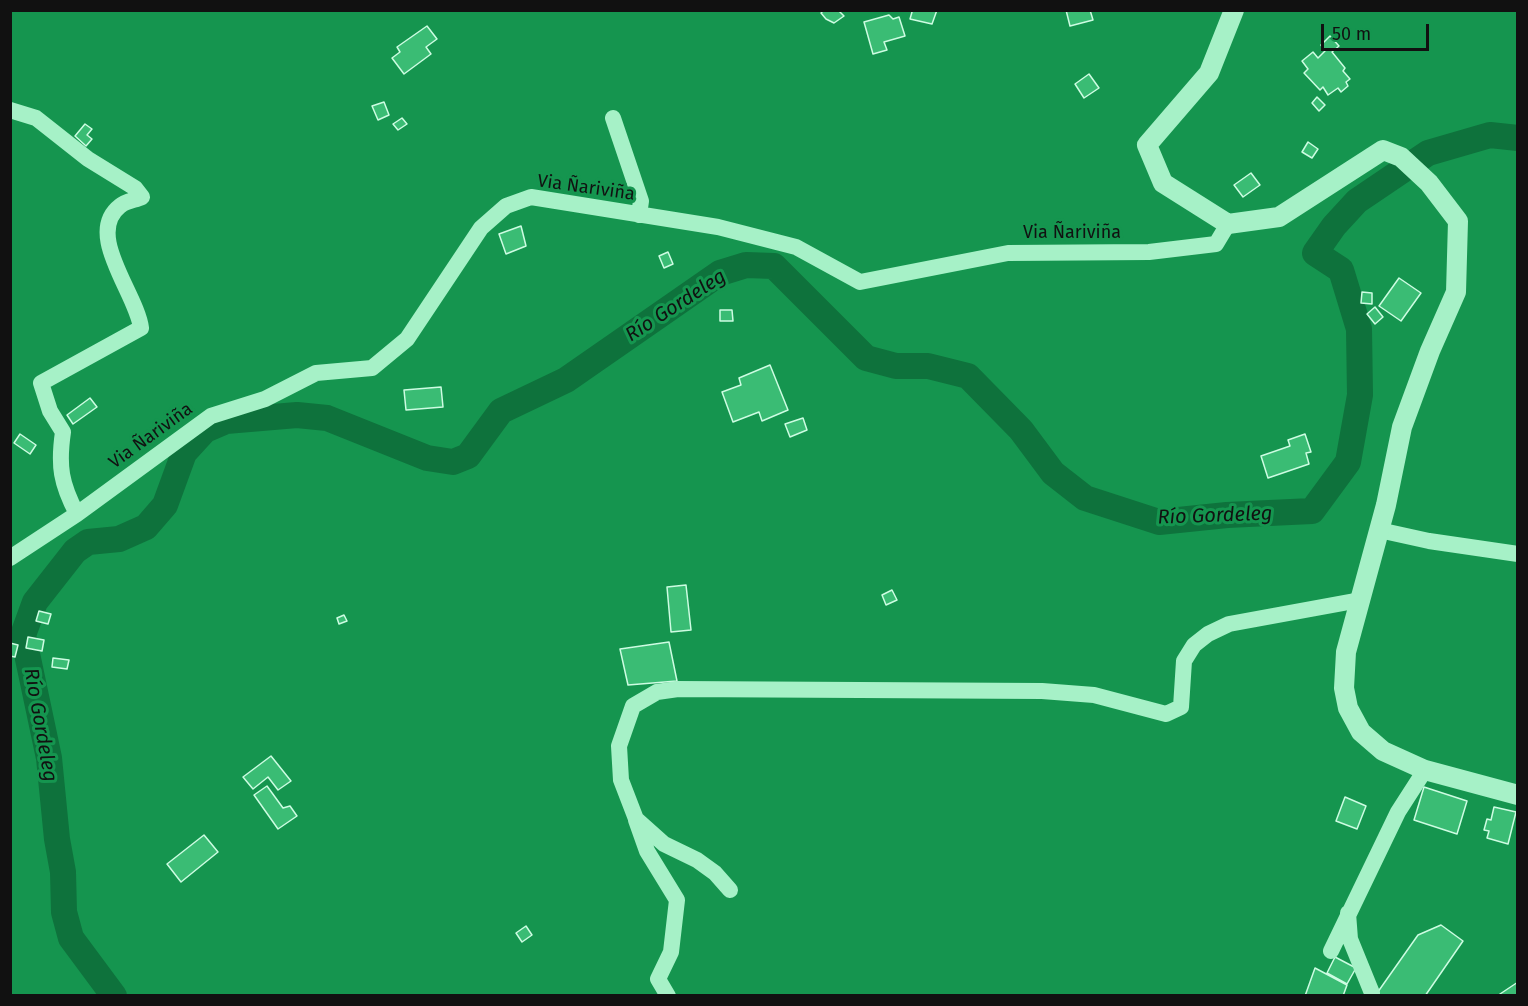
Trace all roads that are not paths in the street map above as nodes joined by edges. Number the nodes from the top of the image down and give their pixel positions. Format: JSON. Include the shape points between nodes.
{"nodes":[{"id":1,"x":1234,"y":10,"type":"edge"},
{"id":2,"x":10,"y":110,"type":"edge"},
{"id":3,"x":613,"y":117,"type":"dead end"},
{"id":4,"x":639,"y":215,"type":"junction"},
{"id":5,"x":1228,"y":224,"type":"junction"},
{"id":6,"x":77,"y":514,"type":"junction"},
{"id":7,"x":1379,"y":530,"type":"junction"},
{"id":8,"x":1518,"y":554,"type":"edge"},
{"id":9,"x":10,"y":558,"type":"edge"},
{"id":10,"x":1360,"y":600,"type":"junction"},
{"id":11,"x":1425,"y":770,"type":"junction"},
{"id":12,"x":1518,"y":795,"type":"edge"},
{"id":13,"x":636,"y":819,"type":"junction"},
{"id":14,"x":730,"y":890,"type":"dead end"},
{"id":15,"x":1348,"y":912,"type":"junction"},
{"id":16,"x":1331,"y":951,"type":"dead end"},
{"id":17,"x":1372,"y":993,"type":"dead end"},
{"id":18,"x":668,"y":996,"type":"edge"}],
"edges":[{"from":1,"to":5,"type":"street","via":[[1209,74],[1147,145],[1164,183]]},
{"from":2,"to":6,"type":"street","via":[[36,118],[88,159],[135,188],[142,197],[119,206],[107,227],[110,252],[141,328],[41,383],[50,411],[63,432],[63,486]]},
{"from":3,"to":4,"type":"street","via":[[641,201]]},
{"from":4,"to":5,"type":"street","name":"Via Ñariviña","via":[[718,228],[796,247],[860,282],[1008,253],[1149,252],[1216,244]]},
{"from":4,"to":6,"type":"street","name":"Via Ñariviña","via":[[531,197],[506,206],[481,228],[407,339],[372,368],[316,373],[266,399],[211,416]]},
{"from":5,"to":7,"type":"street","via":[[1279,217],[1383,150],[1401,157],[1458,221],[1456,292],[1402,427]]},
{"from":6,"to":9,"type":"street","name":"Via Ñariviña"},
{"from":7,"to":8,"type":"street"},
{"from":7,"to":10,"type":"street"},
{"from":10,"to":11,"type":"street","via":[[1346,652],[1344,688],[1348,708],[1361,732],[1383,751]]},
{"from":10,"to":13,"type":"street","via":[[1229,624],[1208,634],[1194,645],[1184,661],[1181,707],[1166,714],[1094,695],[1042,691],[657,692],[633,706],[620,746],[621,780]]},
{"from":11,"to":12,"type":"street"},
{"from":11,"to":15,"type":"street","via":[[1398,812]]},
{"from":13,"to":14,"type":"street","via":[[664,844],[697,860]]},
{"from":13,"to":18,"type":"street","via":[[647,852],[677,900],[671,952],[658,979]]},
{"from":15,"to":16,"type":"street"},
{"from":15,"to":17,"type":"street","via":[[1350,939]]}]}
